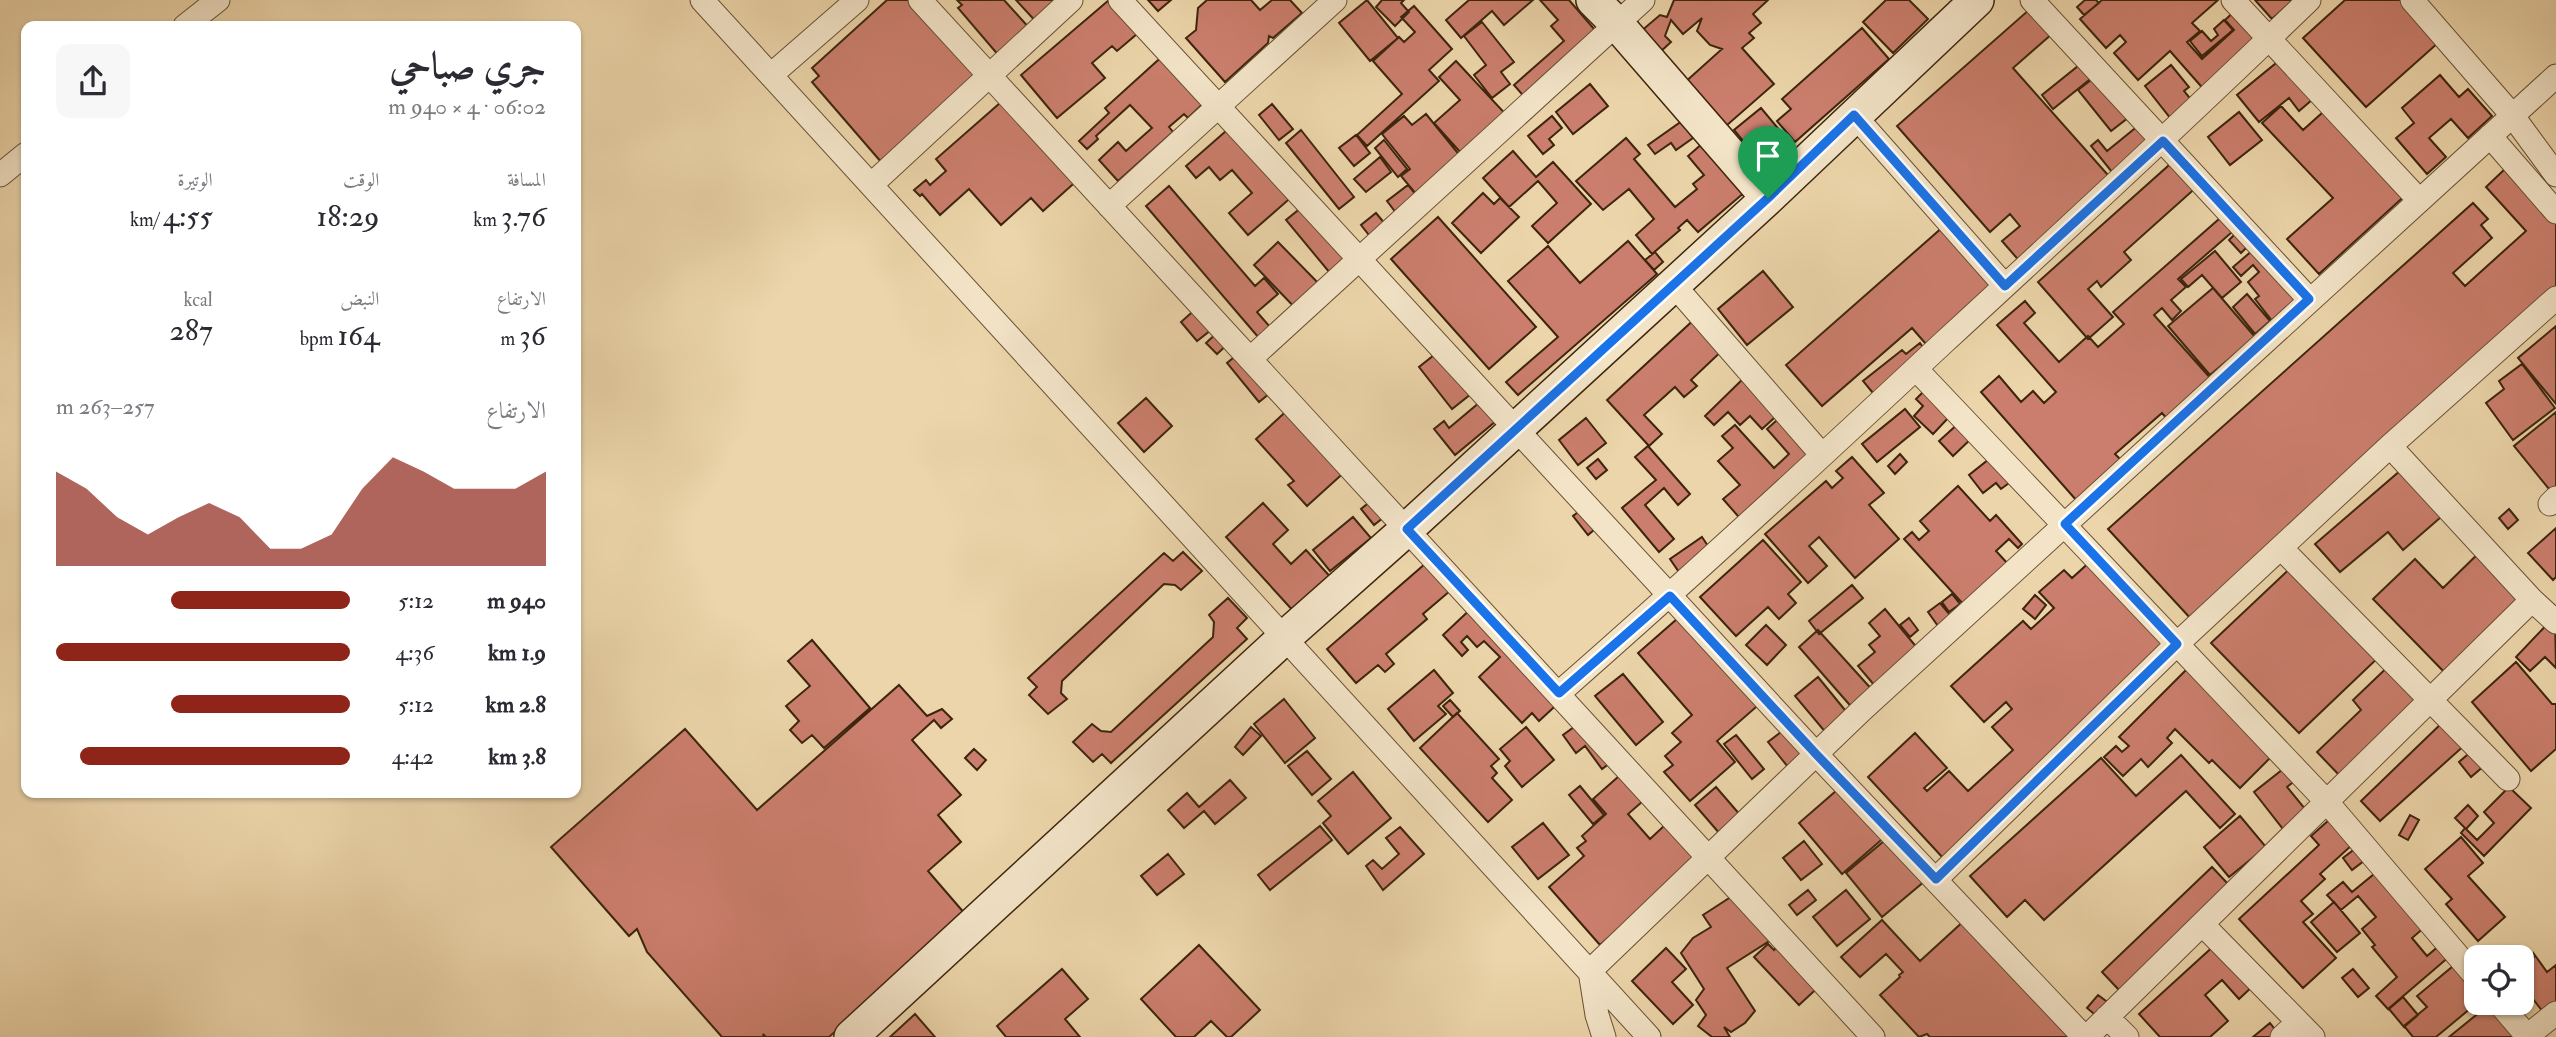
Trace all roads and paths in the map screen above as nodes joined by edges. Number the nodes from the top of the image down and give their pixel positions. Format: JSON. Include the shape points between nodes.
{"nodes":[{"id":1,"x":218,"y":0,"type":"edge"},
{"id":2,"x":702,"y":0,"type":"edge"},
{"id":3,"x":857,"y":0,"type":"edge"},
{"id":4,"x":920,"y":0,"type":"edge"},
{"id":5,"x":1072,"y":0,"type":"edge"},
{"id":6,"x":1120,"y":0,"type":"edge"},
{"id":7,"x":1335,"y":0,"type":"edge"},
{"id":8,"x":1593,"y":0,"type":"edge"},
{"id":9,"x":1643,"y":0,"type":"edge"},
{"id":10,"x":1977,"y":0,"type":"edge"},
{"id":11,"x":2032,"y":0,"type":"edge"},
{"id":12,"x":2233,"y":0,"type":"edge"},
{"id":13,"x":2309,"y":0,"type":"edge"},
{"id":14,"x":2412,"y":0,"type":"edge"},
{"id":15,"x":191,"y":21,"type":"edge"},
{"id":16,"x":1617,"y":24,"type":"junction"},
{"id":17,"x":2269,"y":39,"type":"junction"},
{"id":18,"x":771,"y":75,"type":"junction"},
{"id":19,"x":990,"y":75,"type":"junction"},
{"id":20,"x":2556,"y":76,"type":"edge"},
{"id":21,"x":1217,"y":106,"type":"junction"},
{"id":22,"x":1854,"y":115,"type":"junction"},
{"id":23,"x":2512,"y":116,"type":"junction"},
{"id":24,"x":2490,"y":136,"type":"junction"},
{"id":25,"x":2163,"y":141,"type":"junction"},
{"id":26,"x":21,"y":158,"type":"edge"},
{"id":27,"x":0,"y":175,"type":"edge"},
{"id":28,"x":2556,"y":175,"type":"edge"},
{"id":29,"x":871,"y":185,"type":"junction"},
{"id":30,"x":1768,"y":198,"type":"junction"},
{"id":31,"x":2419,"y":200,"type":"junction"},
{"id":32,"x":1109,"y":206,"type":"junction"},
{"id":33,"x":2556,"y":212,"type":"edge"},
{"id":34,"x":1360,"y":261,"type":"junction"},
{"id":35,"x":1673,"y":284,"type":"junction"},
{"id":36,"x":2005,"y":286,"type":"junction"},
{"id":37,"x":2556,"y":298,"type":"edge"},
{"id":38,"x":2309,"y":299,"type":"junction"},
{"id":39,"x":1250,"y":359,"type":"junction"},
{"id":40,"x":1916,"y":369,"type":"junction"},
{"id":41,"x":1516,"y":429,"type":"junction"},
{"id":42,"x":2390,"y":446,"type":"junction"},
{"id":43,"x":1822,"y":455,"type":"junction"},
{"id":44,"x":2065,"y":524,"type":"junction"},
{"id":45,"x":1407,"y":529,"type":"junction"},
{"id":46,"x":2281,"y":548,"type":"junction"},
{"id":47,"x":1670,"y":596,"type":"junction"},
{"id":48,"x":2532,"y":600,"type":"junction"},
{"id":49,"x":2556,"y":622,"type":"edge"},
{"id":50,"x":1284,"y":638,"type":"junction"},
{"id":51,"x":2177,"y":644,"type":"junction"},
{"id":52,"x":1559,"y":693,"type":"junction"},
{"id":53,"x":2432,"y":699,"type":"junction"},
{"id":54,"x":1816,"y":754,"type":"junction"},
{"id":55,"x":2508,"y":779,"type":"dead end"},
{"id":56,"x":2327,"y":802,"type":"junction"},
{"id":57,"x":1709,"y":857,"type":"junction"},
{"id":58,"x":1936,"y":879,"type":"junction"},
{"id":59,"x":2202,"y":924,"type":"junction"},
{"id":60,"x":2464,"y":962,"type":"edge"},
{"id":61,"x":1590,"y":971,"type":"junction"},
{"id":62,"x":2556,"y":1013,"type":"edge"},
{"id":63,"x":2509,"y":1015,"type":"edge"},
{"id":64,"x":2107,"y":1017,"type":"junction"},
{"id":65,"x":2298,"y":1032,"type":"edge"},
{"id":66,"x":851,"y":1037,"type":"edge"},
{"id":67,"x":1604,"y":1037,"type":"edge"},
{"id":68,"x":1649,"y":1037,"type":"edge"},
{"id":69,"x":1873,"y":1037,"type":"edge"},
{"id":70,"x":2086,"y":1037,"type":"edge"},
{"id":71,"x":2127,"y":1037,"type":"edge"},
{"id":72,"x":2527,"y":1037,"type":"edge"}],
"edges":[{"from":1,"to":15,"type":"street"},
{"from":2,"to":18,"type":"street"},
{"from":3,"to":18,"type":"street"},
{"from":4,"to":19,"type":"street"},
{"from":5,"to":19,"type":"street"},
{"from":6,"to":21,"type":"street"},
{"from":7,"to":21,"type":"street"},
{"from":8,"to":16,"type":"main road"},
{"from":9,"to":16,"type":"street"},
{"from":10,"to":22,"type":"main road"},
{"from":11,"to":25,"type":"street"},
{"from":12,"to":17,"type":"street"},
{"from":13,"to":17,"type":"street"},
{"from":14,"to":23,"type":"street"},
{"from":16,"to":30,"type":"main road"},
{"from":16,"to":34,"type":"street"},
{"from":17,"to":25,"type":"street"},
{"from":17,"to":31,"type":"street"},
{"from":18,"to":29,"type":"street"},
{"from":19,"to":29,"type":"street"},
{"from":19,"to":32,"type":"street"},
{"from":20,"to":23,"type":"street"},
{"from":21,"to":32,"type":"street"},
{"from":21,"to":34,"type":"street"},
{"from":22,"to":30,"type":"main road"},
{"from":22,"to":36,"type":"street"},
{"from":23,"to":24,"type":"street"},
{"from":23,"to":28,"type":"street"},
{"from":24,"to":31,"type":"street"},
{"from":24,"to":33,"type":"street"},
{"from":25,"to":36,"type":"street"},
{"from":25,"to":38,"type":"street"},
{"from":26,"to":27,"type":"street"},
{"from":29,"to":50,"type":"street"},
{"from":30,"to":35,"type":"main road"},
{"from":31,"to":38,"type":"street"},
{"from":32,"to":39,"type":"street"},
{"from":34,"to":39,"type":"street"},
{"from":34,"to":41,"type":"street"},
{"from":35,"to":41,"type":"main road"},
{"from":35,"to":43,"type":"street"},
{"from":36,"to":40,"type":"street"},
{"from":37,"to":42,"type":"street"},
{"from":38,"to":44,"type":"street"},
{"from":39,"to":45,"type":"street"},
{"from":40,"to":43,"type":"street"},
{"from":40,"to":44,"type":"street"},
{"from":41,"to":45,"type":"main road"},
{"from":41,"to":47,"type":"street"},
{"from":42,"to":46,"type":"street"},
{"from":42,"to":48,"type":"street"},
{"from":43,"to":47,"type":"street"},
{"from":44,"to":51,"type":"street"},
{"from":44,"to":54,"type":"street"},
{"from":45,"to":50,"type":"main road"},
{"from":45,"to":52,"type":"street"},
{"from":46,"to":51,"type":"street"},
{"from":46,"to":53,"type":"street"},
{"from":47,"to":52,"type":"street"},
{"from":47,"to":54,"type":"street"},
{"from":48,"to":49,"type":"street"},
{"from":48,"to":53,"type":"street"},
{"from":50,"to":61,"type":"street"},
{"from":50,"to":66,"type":"main road"},
{"from":51,"to":56,"type":"street"},
{"from":51,"to":58,"type":"street"},
{"from":52,"to":57,"type":"street"},
{"from":53,"to":55,"type":"street"},
{"from":53,"to":56,"type":"street"},
{"from":54,"to":57,"type":"street"},
{"from":54,"to":58,"type":"street"},
{"from":56,"to":59,"type":"street"},
{"from":56,"to":60,"type":"street"},
{"from":57,"to":61,"type":"street"},
{"from":57,"to":69,"type":"street"},
{"from":58,"to":70,"type":"street"},
{"from":59,"to":64,"type":"street"},
{"from":59,"to":65,"type":"street"},
{"from":61,"to":67,"type":"street"},
{"from":61,"to":68,"type":"street"},
{"from":62,"to":72,"type":"street"},
{"from":63,"to":72,"type":"street"},
{"from":64,"to":70,"type":"street"},
{"from":64,"to":71,"type":"street"}]}
